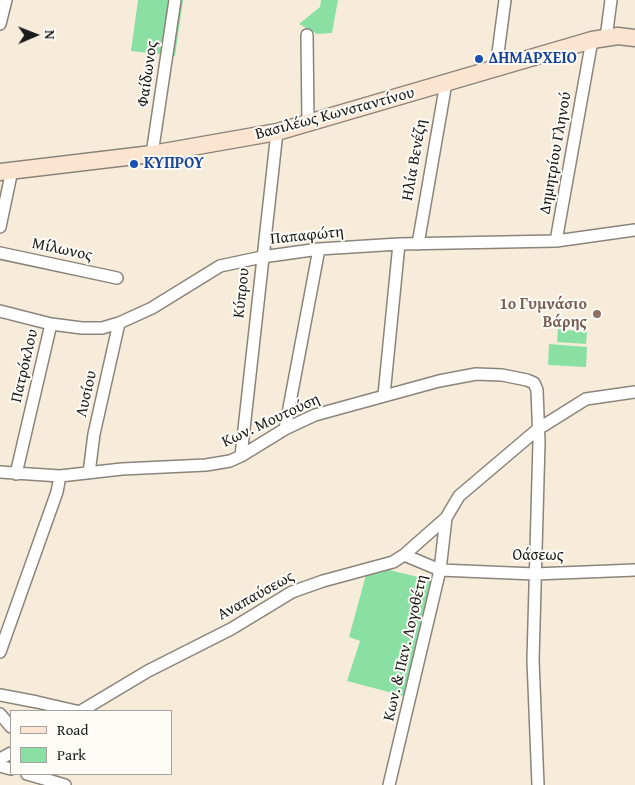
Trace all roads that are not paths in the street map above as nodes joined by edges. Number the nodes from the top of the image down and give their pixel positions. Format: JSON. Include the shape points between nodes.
{"nodes":[{"id":1,"x":175,"y":0,"type":"edge"},
{"id":2,"x":505,"y":0,"type":"edge"},
{"id":3,"x":611,"y":0,"type":"edge"},
{"id":4,"x":4,"y":2,"type":"edge"},
{"id":5,"x":0,"y":24,"type":"edge"},
{"id":6,"x":307,"y":35,"type":"dead end"},
{"id":7,"x":635,"y":38,"type":"edge"},
{"id":8,"x":599,"y":39,"type":"junction"},
{"id":9,"x":496,"y":68,"type":"junction"},
{"id":10,"x":446,"y":83,"type":"junction"},
{"id":11,"x":308,"y":123,"type":"junction"},
{"id":12,"x":277,"y":132,"type":"junction"},
{"id":13,"x":152,"y":154,"type":"junction"},
{"id":14,"x":6,"y":171,"type":"edge"},
{"id":15,"x":0,"y":227,"type":"edge"},
{"id":16,"x":635,"y":230,"type":"edge"},
{"id":17,"x":556,"y":241,"type":"junction"},
{"id":18,"x":399,"y":244,"type":"junction"},
{"id":19,"x":418,"y":244,"type":"junction"},
{"id":20,"x":319,"y":249,"type":"junction"},
{"id":21,"x":0,"y":253,"type":"edge"},
{"id":22,"x":262,"y":257,"type":"junction"},
{"id":23,"x":117,"y":278,"type":"dead end"},
{"id":24,"x":0,"y":311,"type":"edge"},
{"id":25,"x":119,"y":323,"type":"junction"},
{"id":26,"x":51,"y":324,"type":"junction"},
{"id":27,"x":635,"y":392,"type":"edge"},
{"id":28,"x":384,"y":395,"type":"junction"},
{"id":29,"x":286,"y":429,"type":"junction"},
{"id":30,"x":538,"y":429,"type":"junction"},
{"id":31,"x":241,"y":456,"type":"junction"},
{"id":32,"x":0,"y":472,"type":"edge"},
{"id":33,"x":89,"y":473,"type":"junction"},
{"id":34,"x":16,"y":474,"type":"junction"},
{"id":35,"x":60,"y":476,"type":"junction"},
{"id":36,"x":446,"y":518,"type":"junction"},
{"id":37,"x":404,"y":555,"type":"junction"},
{"id":38,"x":440,"y":570,"type":"junction"},
{"id":39,"x":635,"y":570,"type":"edge"},
{"id":40,"x":535,"y":574,"type":"junction"},
{"id":41,"x":0,"y":652,"type":"edge"},
{"id":42,"x":0,"y":695,"type":"edge"},
{"id":43,"x":72,"y":710,"type":"edge"},
{"id":44,"x":83,"y":710,"type":"edge"},
{"id":45,"x":0,"y":714,"type":"edge"},
{"id":46,"x":10,"y":726,"type":"edge"},
{"id":47,"x":30,"y":775,"type":"edge"},
{"id":48,"x":56,"y":775,"type":"edge"},
{"id":49,"x":65,"y":785,"type":"edge"},
{"id":50,"x":389,"y":785,"type":"edge"},
{"id":51,"x":538,"y":785,"type":"edge"}],
"edges":[{"from":1,"to":13,"type":"street","name":"Φαίδωνος"},
{"from":2,"to":9,"type":"street"},
{"from":3,"to":8,"type":"street","name":"Δημητρίου Γληνού"},
{"from":4,"to":5,"type":"street"},
{"from":6,"to":11,"type":"street"},
{"from":7,"to":8,"type":"main road","name":"Βασιλέως Κωνσταντίνου"},
{"from":8,"to":9,"type":"main road","name":"Βασιλέως Κωνσταντίνου"},
{"from":8,"to":17,"type":"street","name":"Δημητρίου Γληνού"},
{"from":9,"to":10,"type":"main road","name":"Βασιλέως Κωνσταντίνου"},
{"from":10,"to":11,"type":"main road","name":"Βασιλέως Κωνσταντίνου"},
{"from":10,"to":19,"type":"street","name":"Ηλία Βενέζη"},
{"from":11,"to":12,"type":"main road","name":"Βασιλέως Κωνσταντίνου"},
{"from":12,"to":13,"type":"main road","name":"Βασιλέως Κωνσταντίνου"},
{"from":12,"to":22,"type":"street","name":"Κύπρου"},
{"from":13,"to":14,"type":"main road","name":"Βασιλέως Κωνσταντίνου"},
{"from":14,"to":15,"type":"street"},
{"from":16,"to":17,"type":"street","name":"Παπαφώτη"},
{"from":17,"to":19,"type":"street","name":"Παπαφώτη"},
{"from":18,"to":19,"type":"street","name":"Παπαφώτη"},
{"from":18,"to":20,"type":"street","name":"Παπαφώτη"},
{"from":18,"to":28,"type":"street"},
{"from":20,"to":22,"type":"street","name":"Παπαφώτη"},
{"from":20,"to":29,"type":"street"},
{"from":21,"to":23,"type":"street","name":"Μίλωνος"},
{"from":22,"to":25,"type":"street","name":"Παπαφώτη","via":[[220,266],[152,308]]},
{"from":22,"to":31,"type":"street","name":"Κύπρου"},
{"from":24,"to":26,"type":"street","name":"Παπαφώτη"},
{"from":25,"to":26,"type":"street","name":"Παπαφώτη","via":[[102,328]]},
{"from":25,"to":33,"type":"street","name":"Λυσίου","via":[[94,434]]},
{"from":26,"to":34,"type":"street","name":"Πατρόκλου"},
{"from":27,"to":30,"type":"street","via":[[586,399]]},
{"from":28,"to":29,"type":"street","name":"Κων. Μουτούση","via":[[315,415]]},
{"from":28,"to":30,"type":"street","name":"Κων. Μουτούση","via":[[476,374],[502,374],[534,383]]},
{"from":29,"to":31,"type":"street","name":"Κων. Μουτούση"},
{"from":30,"to":36,"type":"street","via":[[460,496]]},
{"from":30,"to":40,"type":"street"},
{"from":31,"to":33,"type":"street","name":"Κων. Μουτούση","via":[[206,465]]},
{"from":32,"to":34,"type":"street","name":"Κων. Μουτούση"},
{"from":33,"to":35,"type":"street","name":"Κων. Μουτούση"},
{"from":34,"to":35,"type":"street","name":"Κων. Μουτούση"},
{"from":35,"to":41,"type":"street"},
{"from":36,"to":37,"type":"street","name":"Αναπαύσεως"},
{"from":36,"to":38,"type":"street","name":"Κων. & Παν. Λογοθέτη"},
{"from":37,"to":38,"type":"street"},
{"from":37,"to":44,"type":"street","name":"Αναπαύσεως","via":[[390,563],[292,592]]},
{"from":38,"to":40,"type":"street","name":"Οάσεως"},
{"from":38,"to":50,"type":"street","name":"Κων. & Παν. Λογοθέτη"},
{"from":39,"to":40,"type":"street","name":"Οάσεως"},
{"from":40,"to":51,"type":"street"},
{"from":42,"to":43,"type":"street"},
{"from":45,"to":46,"type":"street"},
{"from":47,"to":49,"type":"street"},
{"from":48,"to":49,"type":"street"}]}
